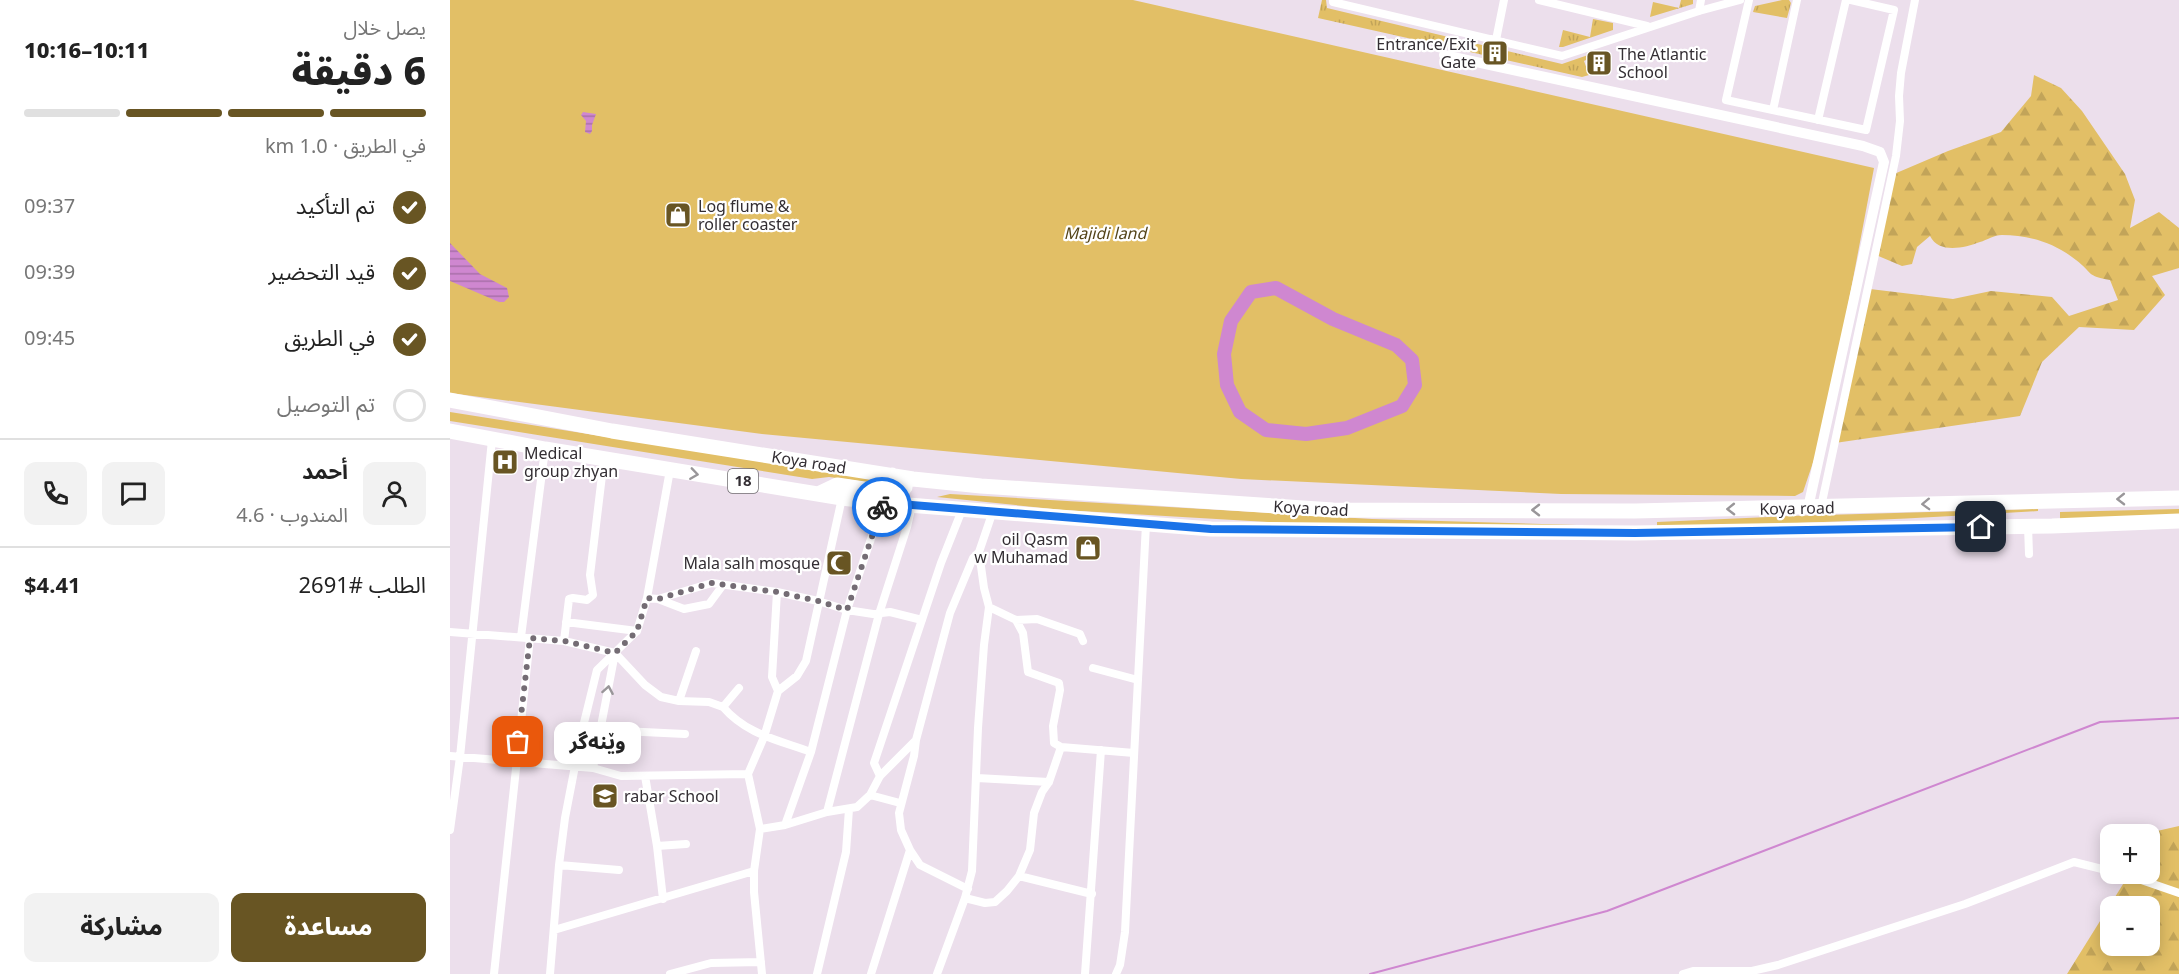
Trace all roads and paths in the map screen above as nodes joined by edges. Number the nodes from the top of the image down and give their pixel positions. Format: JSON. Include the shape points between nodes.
{"nodes":[{"id":1,"x":1334,"y":0,"type":"edge"},
{"id":2,"x":1504,"y":0,"type":"edge"},
{"id":3,"x":1539,"y":0,"type":"edge"},
{"id":4,"x":1701,"y":0,"type":"edge"},
{"id":5,"x":1740,"y":0,"type":"edge"},
{"id":6,"x":1749,"y":0,"type":"edge"},
{"id":7,"x":1797,"y":0,"type":"edge"},
{"id":8,"x":1846,"y":0,"type":"edge"},
{"id":9,"x":1851,"y":0,"type":"edge"},
{"id":10,"x":1915,"y":0,"type":"edge"},
{"id":11,"x":1699,"y":10,"type":"junction"},
{"id":12,"x":1648,"y":27,"type":"junction"},
{"id":13,"x":1496,"y":40,"type":"junction"},
{"id":14,"x":1444,"y":55,"type":"dead end"},
{"id":15,"x":1486,"y":63,"type":"junction"},
{"id":16,"x":1499,"y":66,"type":"junction"},
{"id":17,"x":1773,"y":110,"type":"junction"},
{"id":18,"x":1818,"y":120,"type":"junction"},
{"id":19,"x":450,"y":400,"type":"edge"},
{"id":20,"x":450,"y":431,"type":"edge"},
{"id":21,"x":492,"y":440,"type":"junction"},
{"id":22,"x":545,"y":450,"type":"junction"},
{"id":23,"x":604,"y":459,"type":"junction"},
{"id":24,"x":670,"y":470,"type":"junction"},
{"id":25,"x":891,"y":475,"type":"junction"},
{"id":26,"x":941,"y":482,"type":"junction"},
{"id":27,"x":818,"y":494,"type":"junction"},
{"id":28,"x":842,"y":498,"type":"junction"},
{"id":29,"x":2179,"y":498,"type":"edge"},
{"id":30,"x":2051,"y":500,"type":"junction"},
{"id":31,"x":883,"y":503,"type":"junction"},
{"id":32,"x":912,"y":505,"type":"junction"},
{"id":33,"x":1815,"y":507,"type":"junction"},
{"id":34,"x":941,"y":508,"type":"junction"},
{"id":35,"x":962,"y":510,"type":"junction"},
{"id":36,"x":993,"y":511,"type":"junction"},
{"id":37,"x":1635,"y":511,"type":"junction"},
{"id":38,"x":2179,"y":522,"type":"edge"},
{"id":39,"x":1146,"y":524,"type":"junction"},
{"id":40,"x":2028,"y":526,"type":"junction"},
{"id":41,"x":2052,"y":526,"type":"junction"},
{"id":42,"x":1635,"y":533,"type":"junction"},
{"id":43,"x":979,"y":552,"type":"junction"},
{"id":44,"x":2029,"y":554,"type":"dead end"},
{"id":45,"x":723,"y":585,"type":"junction"},
{"id":46,"x":777,"y":592,"type":"junction"},
{"id":47,"x":647,"y":598,"type":"junction"},
{"id":48,"x":658,"y":599,"type":"junction"},
{"id":49,"x":818,"y":601,"type":"junction"},
{"id":50,"x":989,"y":607,"type":"junction"},
{"id":51,"x":847,"y":610,"type":"junction"},
{"id":52,"x":879,"y":614,"type":"junction"},
{"id":53,"x":922,"y":620,"type":"junction"},
{"id":54,"x":1016,"y":620,"type":"junction"},
{"id":55,"x":566,"y":622,"type":"junction"},
{"id":56,"x":637,"y":631,"type":"junction"},
{"id":57,"x":450,"y":632,"type":"edge"},
{"id":58,"x":473,"y":634,"type":"junction"},
{"id":59,"x":521,"y":637,"type":"junction"},
{"id":60,"x":530,"y":638,"type":"junction"},
{"id":61,"x":564,"y":641,"type":"junction"},
{"id":62,"x":1083,"y":641,"type":"dead end"},
{"id":63,"x":696,"y":651,"type":"dead end"},
{"id":64,"x":615,"y":653,"type":"junction"},
{"id":65,"x":1094,"y":668,"type":"dead end"},
{"id":66,"x":1138,"y":680,"type":"junction"},
{"id":67,"x":740,"y":688,"type":"dead end"},
{"id":68,"x":778,"y":691,"type":"junction"},
{"id":69,"x":679,"y":701,"type":"junction"},
{"id":70,"x":723,"y":707,"type":"junction"},
{"id":71,"x":601,"y":730,"type":"junction"},
{"id":72,"x":685,"y":734,"type":"dead end"},
{"id":73,"x":764,"y":737,"type":"junction"},
{"id":74,"x":916,"y":740,"type":"junction"},
{"id":75,"x":1061,"y":747,"type":"junction"},
{"id":76,"x":1101,"y":750,"type":"junction"},
{"id":77,"x":811,"y":752,"type":"junction"},
{"id":78,"x":1134,"y":753,"type":"junction"},
{"id":79,"x":450,"y":756,"type":"edge"},
{"id":80,"x":460,"y":757,"type":"junction"},
{"id":81,"x":516,"y":763,"type":"junction"},
{"id":82,"x":575,"y":767,"type":"junction"},
{"id":83,"x":593,"y":768,"type":"junction"},
{"id":84,"x":748,"y":774,"type":"junction"},
{"id":85,"x":645,"y":776,"type":"junction"},
{"id":86,"x":880,"y":776,"type":"junction"},
{"id":87,"x":977,"y":778,"type":"junction"},
{"id":88,"x":1049,"y":782,"type":"junction"},
{"id":89,"x":870,"y":795,"type":"junction"},
{"id":90,"x":900,"y":803,"type":"junction"},
{"id":91,"x":849,"y":809,"type":"junction"},
{"id":92,"x":827,"y":812,"type":"junction"},
{"id":93,"x":785,"y":825,"type":"junction"},
{"id":94,"x":760,"y":829,"type":"junction"},
{"id":95,"x":450,"y":830,"type":"edge"},
{"id":96,"x":686,"y":844,"type":"dead end"},
{"id":97,"x":657,"y":846,"type":"junction"},
{"id":98,"x":910,"y":850,"type":"junction"},
{"id":99,"x":559,"y":865,"type":"junction"},
{"id":100,"x":2100,"y":868,"type":"edge"},
{"id":101,"x":619,"y":870,"type":"dead end"},
{"id":102,"x":754,"y":872,"type":"junction"},
{"id":103,"x":1019,"y":876,"type":"junction"},
{"id":104,"x":2155,"y":884,"type":"edge"},
{"id":105,"x":968,"y":889,"type":"junction"},
{"id":106,"x":2179,"y":893,"type":"edge"},
{"id":107,"x":1092,"y":894,"type":"junction"},
{"id":108,"x":663,"y":898,"type":"junction"},
{"id":109,"x":965,"y":898,"type":"junction"},
{"id":110,"x":554,"y":930,"type":"junction"},
{"id":111,"x":761,"y":962,"type":"junction"},
{"id":112,"x":494,"y":974,"type":"edge"},
{"id":113,"x":550,"y":974,"type":"edge"},
{"id":114,"x":670,"y":974,"type":"edge"},
{"id":115,"x":762,"y":974,"type":"edge"},
{"id":116,"x":817,"y":974,"type":"edge"},
{"id":117,"x":871,"y":974,"type":"edge"},
{"id":118,"x":937,"y":974,"type":"edge"},
{"id":119,"x":1085,"y":974,"type":"edge"},
{"id":120,"x":1116,"y":974,"type":"edge"},
{"id":121,"x":1683,"y":974,"type":"edge"}],
"edges":[{"from":1,"to":13,"type":"street"},
{"from":2,"to":13,"type":"street"},
{"from":3,"to":12,"type":"street"},
{"from":4,"to":11,"type":"street"},
{"from":5,"to":11,"type":"street"},
{"from":6,"to":17,"type":"street","via":[[1726,100]]},
{"from":7,"to":17,"type":"street"},
{"from":8,"to":18,"type":"street"},
{"from":9,"to":18,"type":"street","via":[[1894,10],[1866,130]]},
{"from":10,"to":33,"type":"street","via":[[1901,73],[1896,156]]},
{"from":11,"to":12,"type":"street"},
{"from":12,"to":13,"type":"street","via":[[1562,56]]},
{"from":13,"to":15,"type":"street"},
{"from":13,"to":16,"type":"street"},
{"from":14,"to":15,"type":"street"},
{"from":15,"to":16,"type":"street"},
{"from":16,"to":33,"type":"street","via":[[1863,146],[1882,154],[1884,162]]},
{"from":17,"to":18,"type":"street"},
{"from":19,"to":25,"type":"highway","name":"Koya road","number":"18","via":[[612,431]]},
{"from":20,"to":21,"type":"highway","name":"Koya road","number":"18"},
{"from":21,"to":22,"type":"highway","name":"Koya road","number":"18"},
{"from":21,"to":58,"type":"street"},
{"from":22,"to":23,"type":"highway","name":"Koya road","number":"18"},
{"from":22,"to":59,"type":"street"},
{"from":23,"to":24,"type":"highway","name":"Koya road","number":"18"},
{"from":23,"to":55,"type":"street","via":[[590,575],[593,595],[587,600],[569,599]]},
{"from":24,"to":27,"type":"highway","name":"Koya road","number":"18","one_way":true},
{"from":24,"to":47,"type":"street"},
{"from":25,"to":26,"type":"highway","name":"Koya road","number":"18"},
{"from":25,"to":27,"type":"highway","via":[[904,483],[905,488],[897,494],[837,485]]},
{"from":26,"to":34,"type":"highway","via":[[931,496]]},
{"from":37,"to":26,"type":"highway","name":"Koya road","number":"18","one_way":true,"via":[[1333,510]]},
{"from":27,"to":28,"type":"highway","name":"Koya road","number":"18"},
{"from":28,"to":31,"type":"highway","name":"Koya road","number":"18"},
{"from":28,"to":49,"type":"street"},
{"from":29,"to":30,"type":"highway","name":"Koya road","number":"18","one_way":true},
{"from":30,"to":33,"type":"highway","name":"Koya road","number":"18","one_way":true},
{"from":30,"to":41,"type":"highway"},
{"from":31,"to":32,"type":"highway","name":"Koya road","number":"18"},
{"from":31,"to":51,"type":"street"},
{"from":32,"to":34,"type":"highway","name":"Koya road","number":"18"},
{"from":32,"to":52,"type":"street"},
{"from":33,"to":37,"type":"highway","name":"Koya road","number":"18","one_way":true},
{"from":34,"to":35,"type":"highway","name":"Koya road","number":"18"},
{"from":35,"to":36,"type":"highway","name":"Koya road","number":"18"},
{"from":35,"to":53,"type":"street"},
{"from":36,"to":39,"type":"highway","name":"Koya road","number":"18"},
{"from":36,"to":43,"type":"street"},
{"from":37,"to":42,"type":"highway"},
{"from":38,"to":41,"type":"highway","name":"Koya road","number":"18"},
{"from":39,"to":42,"type":"highway","name":"Koya road","number":"18","via":[[1211,529]]},
{"from":39,"to":66,"type":"street"},
{"from":40,"to":41,"type":"highway","name":"Koya road","number":"18"},
{"from":40,"to":42,"type":"highway","name":"Koya road","number":"18"},
{"from":40,"to":44,"type":"street"},
{"from":43,"to":50,"type":"street"},
{"from":43,"to":74,"type":"street","via":[[950,614]]},
{"from":45,"to":46,"type":"street"},
{"from":45,"to":48,"type":"street","via":[[712,583]]},
{"from":45,"to":48,"type":"street","via":[[709,604],[684,609]]},
{"from":46,"to":49,"type":"street"},
{"from":46,"to":68,"type":"street","via":[[772,677]]},
{"from":47,"to":48,"type":"street"},
{"from":47,"to":56,"type":"street"},
{"from":49,"to":51,"type":"street"},
{"from":49,"to":68,"type":"street","via":[[806,661],[797,676]]},
{"from":50,"to":54,"type":"street"},
{"from":50,"to":87,"type":"street"},
{"from":51,"to":52,"type":"street"},
{"from":51,"to":77,"type":"street"},
{"from":52,"to":53,"type":"street","via":[[890,612]]},
{"from":52,"to":92,"type":"street"},
{"from":53,"to":86,"type":"street","via":[[874,763]]},
{"from":54,"to":62,"type":"street","via":[[1051,622],[1080,634]]},
{"from":54,"to":75,"type":"street","via":[[1023,633],[1028,672],[1059,683],[1053,726],[1054,743]]},
{"from":55,"to":56,"type":"street"},
{"from":55,"to":61,"type":"street"},
{"from":56,"to":64,"type":"street"},
{"from":57,"to":58,"type":"street"},
{"from":58,"to":59,"type":"street"},
{"from":58,"to":80,"type":"street"},
{"from":59,"to":60,"type":"street"},
{"from":60,"to":61,"type":"street"},
{"from":60,"to":81,"type":"street"},
{"from":61,"to":64,"type":"street"},
{"from":63,"to":69,"type":"street"},
{"from":64,"to":69,"type":"street","via":[[654,693]]},
{"from":71,"to":64,"type":"street","one_way":true},
{"from":64,"to":82,"type":"street","via":[[597,670]]},
{"from":65,"to":66,"type":"street"},
{"from":66,"to":78,"type":"street"},
{"from":67,"to":70,"type":"street"},
{"from":68,"to":73,"type":"street"},
{"from":69,"to":70,"type":"street","via":[[709,702]]},
{"from":70,"to":73,"type":"street"},
{"from":71,"to":72,"type":"street"},
{"from":71,"to":83,"type":"street"},
{"from":73,"to":77,"type":"street"},
{"from":73,"to":84,"type":"street"},
{"from":74,"to":86,"type":"street"},
{"from":74,"to":90,"type":"street"},
{"from":75,"to":76,"type":"street"},
{"from":75,"to":88,"type":"street"},
{"from":76,"to":78,"type":"street"},
{"from":76,"to":107,"type":"street"},
{"from":77,"to":93,"type":"street"},
{"from":78,"to":120,"type":"street","via":[[1125,932]]},
{"from":79,"to":80,"type":"street"},
{"from":80,"to":81,"type":"street"},
{"from":80,"to":95,"type":"street"},
{"from":81,"to":82,"type":"street"},
{"from":81,"to":112,"type":"street"},
{"from":82,"to":83,"type":"street"},
{"from":82,"to":99,"type":"street"},
{"from":83,"to":85,"type":"street","via":[[621,776]]},
{"from":84,"to":85,"type":"street"},
{"from":84,"to":94,"type":"street"},
{"from":85,"to":97,"type":"street"},
{"from":86,"to":89,"type":"street"},
{"from":87,"to":88,"type":"street"},
{"from":87,"to":105,"type":"street"},
{"from":88,"to":103,"type":"street","via":[[1035,813],[1030,850]]},
{"from":89,"to":90,"type":"street"},
{"from":89,"to":91,"type":"street"},
{"from":90,"to":98,"type":"street","via":[[902,830]]},
{"from":91,"to":92,"type":"street"},
{"from":91,"to":116,"type":"street","via":[[846,852]]},
{"from":92,"to":93,"type":"street"},
{"from":93,"to":94,"type":"street"},
{"from":94,"to":102,"type":"street"},
{"from":96,"to":97,"type":"street"},
{"from":97,"to":108,"type":"street"},
{"from":98,"to":105,"type":"street","via":[[920,865]]},
{"from":98,"to":117,"type":"street"},
{"from":99,"to":101,"type":"street"},
{"from":99,"to":110,"type":"street"},
{"from":100,"to":121,"type":"street","via":[[2074,862],[1965,904],[1779,965]]},
{"from":102,"to":108,"type":"street"},
{"from":102,"to":111,"type":"street"},
{"from":103,"to":107,"type":"street"},
{"from":103,"to":109,"type":"street","via":[[995,902]]},
{"from":104,"to":106,"type":"street"},
{"from":105,"to":109,"type":"street"},
{"from":107,"to":119,"type":"street"},
{"from":108,"to":110,"type":"street"},
{"from":109,"to":118,"type":"street"},
{"from":110,"to":113,"type":"street"},
{"from":111,"to":114,"type":"street","via":[[711,963]]},
{"from":111,"to":115,"type":"street"}]}
